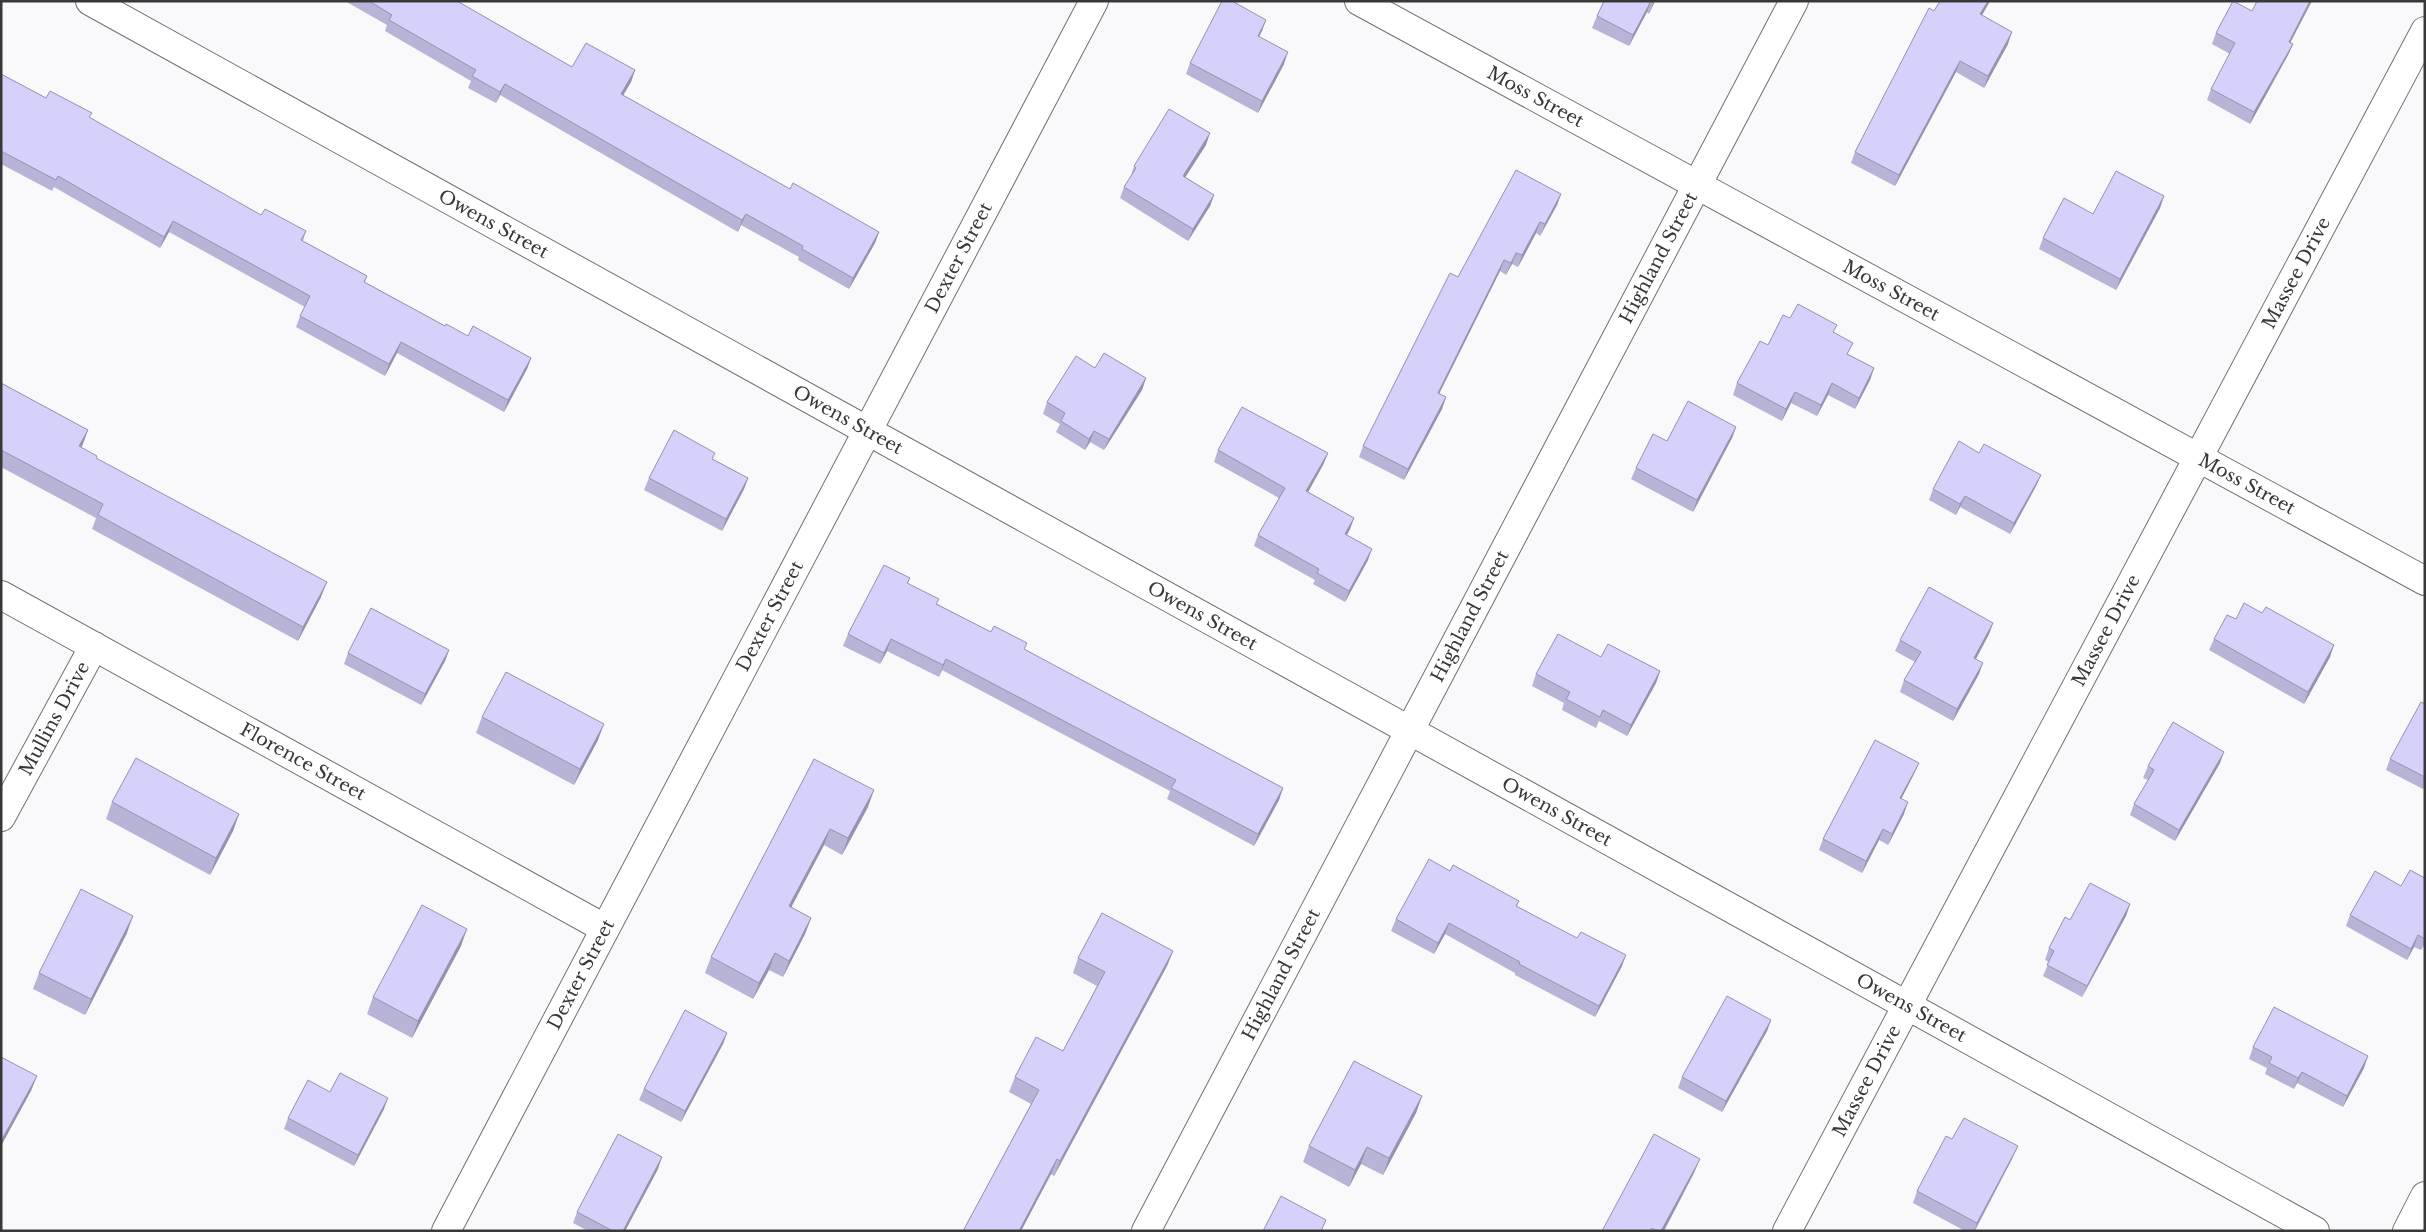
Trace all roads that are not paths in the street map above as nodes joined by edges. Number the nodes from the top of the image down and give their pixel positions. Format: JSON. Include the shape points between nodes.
{"nodes":[{"id":1,"x":90,"y":1,"type":"edge"},
{"id":2,"x":1094,"y":1,"type":"edge"},
{"id":3,"x":1359,"y":1,"type":"edge"},
{"id":4,"x":1794,"y":1,"type":"edge"},
{"id":5,"x":2425,"y":31,"type":"edge"},
{"id":6,"x":1698,"y":185,"type":"junction"},
{"id":7,"x":868,"y":430,"type":"junction"},
{"id":8,"x":2198,"y":458,"type":"junction"},
{"id":9,"x":2425,"y":581,"type":"edge"},
{"id":10,"x":1,"y":595,"type":"edge"},
{"id":11,"x":94,"y":646,"type":"junction"},
{"id":12,"x":1410,"y":730,"type":"junction"},
{"id":13,"x":1,"y":817,"type":"edge"},
{"id":14,"x":604,"y":928,"type":"junction"},
{"id":15,"x":1907,"y":1005,"type":"junction"},
{"id":16,"x":2425,"y":1196,"type":"edge"},
{"id":17,"x":446,"y":1231,"type":"edge"},
{"id":18,"x":1146,"y":1231,"type":"edge"},
{"id":19,"x":1787,"y":1231,"type":"edge"},
{"id":20,"x":2316,"y":1231,"type":"edge"},
{"id":21,"x":2406,"y":1231,"type":"edge"}],
"edges":[{"from":1,"to":7,"type":"street","name":"Owens Street"},
{"from":2,"to":7,"type":"street","name":"Dexter Street"},
{"from":3,"to":6,"type":"street","name":"Moss Street"},
{"from":4,"to":6,"type":"street","name":"Highland Street"},
{"from":5,"to":8,"type":"street","name":"Massee Drive"},
{"from":6,"to":8,"type":"street","name":"Moss Street"},
{"from":6,"to":12,"type":"street","name":"Highland Street"},
{"from":7,"to":12,"type":"street","name":"Owens Street"},
{"from":7,"to":14,"type":"street","name":"Dexter Street"},
{"from":8,"to":9,"type":"street","name":"Moss Street"},
{"from":8,"to":15,"type":"street","name":"Massee Drive"},
{"from":10,"to":11,"type":"street","name":"Florence Street"},
{"from":11,"to":13,"type":"street","name":"Mullins Drive"},
{"from":11,"to":14,"type":"street","name":"Florence Street"},
{"from":12,"to":15,"type":"street","name":"Owens Street"},
{"from":12,"to":18,"type":"street","name":"Highland Street"},
{"from":14,"to":17,"type":"street","name":"Dexter Street"},
{"from":15,"to":19,"type":"street","name":"Massee Drive"},
{"from":15,"to":20,"type":"street","name":"Owens Street"},
{"from":16,"to":21,"type":"street"}]}
